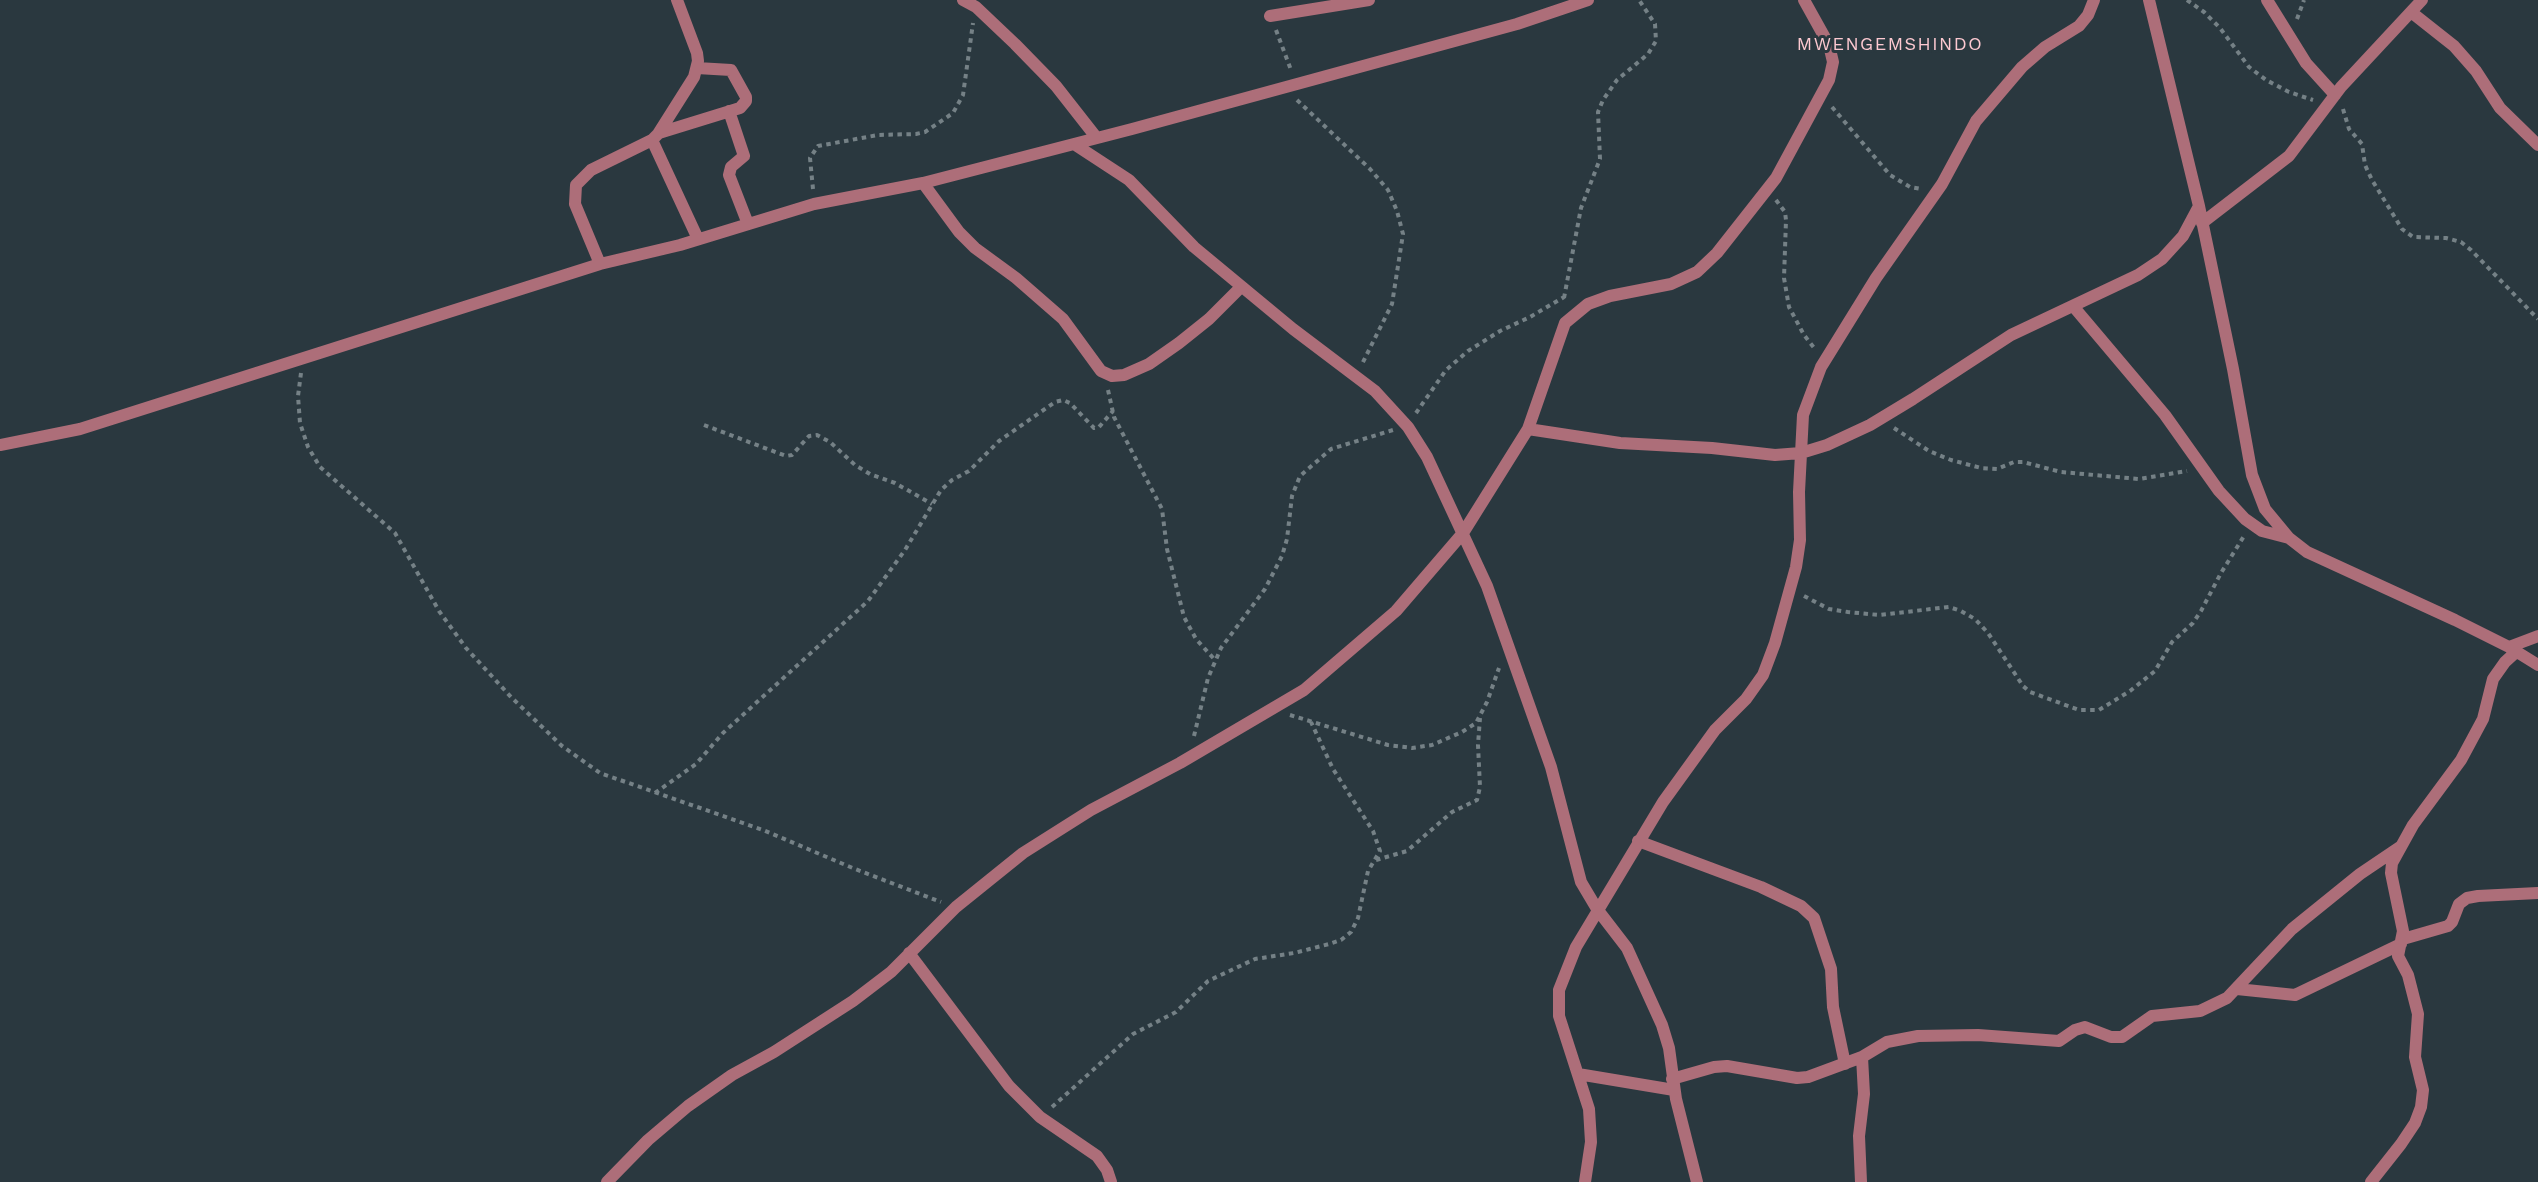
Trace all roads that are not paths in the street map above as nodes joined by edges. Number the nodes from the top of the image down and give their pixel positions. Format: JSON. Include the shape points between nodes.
{"nodes":[{"id":1,"x":677,"y":0,"type":"edge"},
{"id":2,"x":963,"y":0,"type":"edge"},
{"id":3,"x":1369,"y":0,"type":"edge"},
{"id":4,"x":1588,"y":0,"type":"edge"},
{"id":5,"x":1804,"y":0,"type":"edge"},
{"id":6,"x":2094,"y":0,"type":"edge"},
{"id":7,"x":2149,"y":0,"type":"edge"},
{"id":8,"x":2267,"y":0,"type":"edge"},
{"id":9,"x":2422,"y":0,"type":"edge"},
{"id":10,"x":2411,"y":12,"type":"junction"},
{"id":11,"x":1270,"y":16,"type":"road end"},
{"id":12,"x":697,"y":68,"type":"junction"},
{"id":13,"x":2334,"y":96,"type":"junction"},
{"id":14,"x":729,"y":111,"type":"junction"},
{"id":15,"x":655,"y":137,"type":"junction"},
{"id":16,"x":1096,"y":137,"type":"junction"},
{"id":17,"x":1074,"y":144,"type":"junction"},
{"id":18,"x":2538,"y":145,"type":"edge"},
{"id":19,"x":923,"y":183,"type":"junction"},
{"id":20,"x":2199,"y":206,"type":"junction"},
{"id":21,"x":2202,"y":223,"type":"junction"},
{"id":22,"x":748,"y":224,"type":"junction"},
{"id":23,"x":698,"y":240,"type":"junction"},
{"id":24,"x":600,"y":264,"type":"junction"},
{"id":25,"x":1240,"y":287,"type":"junction"},
{"id":26,"x":2073,"y":306,"type":"junction"},
{"id":27,"x":1528,"y":429,"type":"junction"},
{"id":28,"x":0,"y":445,"type":"edge"},
{"id":29,"x":1801,"y":453,"type":"junction"},
{"id":30,"x":1463,"y":533,"type":"junction"},
{"id":31,"x":2289,"y":538,"type":"junction"},
{"id":32,"x":2538,"y":636,"type":"edge"},
{"id":33,"x":2513,"y":649,"type":"junction"},
{"id":34,"x":2538,"y":665,"type":"edge"},
{"id":35,"x":1638,"y":842,"type":"junction"},
{"id":36,"x":2400,"y":847,"type":"junction"},
{"id":37,"x":2538,"y":893,"type":"edge"},
{"id":38,"x":1597,"y":909,"type":"junction"},
{"id":39,"x":2402,"y":942,"type":"junction"},
{"id":40,"x":909,"y":953,"type":"junction"},
{"id":41,"x":2237,"y":989,"type":"junction"},
{"id":42,"x":1862,"y":1057,"type":"junction"},
{"id":43,"x":1845,"y":1064,"type":"junction"},
{"id":44,"x":1578,"y":1074,"type":"junction"},
{"id":45,"x":1673,"y":1085,"type":"junction"},
{"id":46,"x":607,"y":1182,"type":"edge"},
{"id":47,"x":1111,"y":1182,"type":"edge"},
{"id":48,"x":1585,"y":1182,"type":"edge"},
{"id":49,"x":1697,"y":1182,"type":"edge"},
{"id":50,"x":1861,"y":1182,"type":"edge"},
{"id":51,"x":2371,"y":1182,"type":"edge"}],
"edges":[{"from":1,"to":12,"type":"street","via":[[697,53]]},
{"from":2,"to":16,"type":"street","via":[[976,7],[1056,86]]},
{"from":3,"to":11,"type":"street"},
{"from":4,"to":16,"type":"street","via":[[1516,24]]},
{"from":5,"to":27,"type":"street","via":[[1829,45],[1833,62],[1829,80],[1776,178],[1717,253],[1697,272],[1671,284],[1588,304],[1565,322]]},
{"from":6,"to":29,"type":"street","via":[[2079,26],[2022,67],[1966,137],[1942,184],[1825,358],[1803,415]]},
{"from":7,"to":20,"type":"street"},
{"from":8,"to":13,"type":"street","via":[[2306,63]]},
{"from":9,"to":10,"type":"street"},
{"from":10,"to":13,"type":"street"},
{"from":10,"to":18,"type":"street","via":[[2454,46],[2500,108]]},
{"from":12,"to":14,"type":"street","via":[[727,69],[734,74],[746,101]]},
{"from":12,"to":15,"type":"street"},
{"from":13,"to":21,"type":"street","via":[[2289,156]]},
{"from":14,"to":15,"type":"street"},
{"from":14,"to":22,"type":"street","via":[[744,156],[731,167],[729,175]]},
{"from":15,"to":23,"type":"street"},
{"from":15,"to":24,"type":"street","via":[[606,160],[576,185],[577,209]]},
{"from":16,"to":17,"type":"street"},
{"from":17,"to":19,"type":"street"},
{"from":17,"to":25,"type":"street","via":[[1129,180],[1194,247]]},
{"from":19,"to":22,"type":"street","via":[[814,204]]},
{"from":19,"to":25,"type":"street","via":[[975,248],[1063,319],[1101,371],[1112,376],[1149,364],[1209,319]]},
{"from":20,"to":21,"type":"street"},
{"from":20,"to":26,"type":"street","via":[[2183,236],[2162,259]]},
{"from":21,"to":31,"type":"street","via":[[2252,475],[2265,509]]},
{"from":22,"to":23,"type":"street"},
{"from":23,"to":24,"type":"street"},
{"from":24,"to":28,"type":"street","via":[[80,429]]},
{"from":25,"to":30,"type":"street","via":[[1357,376],[1408,427],[1427,457]]},
{"from":26,"to":29,"type":"street","via":[[2011,334],[1882,418]]},
{"from":26,"to":31,"type":"street","via":[[2165,415],[2219,491],[2262,531]]},
{"from":27,"to":29,"type":"street","via":[[1620,443],[1775,455]]},
{"from":27,"to":30,"type":"street"},
{"from":29,"to":35,"type":"street","via":[[1800,540],[1792,586],[1763,675],[1698,752]]},
{"from":30,"to":38,"type":"street","via":[[1487,586],[1537,723],[1581,882]]},
{"from":30,"to":40,"type":"street","via":[[1396,611],[1304,690],[1048,836],[956,907]]},
{"from":31,"to":33,"type":"street","via":[[2330,565]]},
{"from":32,"to":33,"type":"street"},
{"from":33,"to":34,"type":"street"},
{"from":33,"to":36,"type":"street","via":[[2493,678],[2482,719],[2461,760]]},
{"from":35,"to":38,"type":"street"},
{"from":35,"to":43,"type":"street","via":[[1761,887],[1788,899],[1815,918],[1831,969],[1833,1007]]},
{"from":36,"to":39,"type":"street","via":[[2391,873],[2401,914]]},
{"from":36,"to":41,"type":"street","via":[[2292,929]]},
{"from":37,"to":39,"type":"street","via":[[2467,898],[2459,904],[2448,926]]},
{"from":38,"to":44,"type":"street","via":[[1575,947],[1559,990],[1558,1016]]},
{"from":38,"to":45,"type":"street","via":[[1628,948],[1650,996],[1669,1048]]},
{"from":39,"to":41,"type":"street","via":[[2295,995]]},
{"from":39,"to":51,"type":"street","via":[[2398,956],[2408,975],[2418,1014],[2415,1057],[2423,1090],[2421,1107],[2401,1144]]},
{"from":40,"to":46,"type":"street","via":[[853,1001],[688,1106]]},
{"from":40,"to":47,"type":"street","via":[[996,1070],[1040,1117],[1096,1156]]},
{"from":41,"to":42,"type":"street","via":[[2200,1011],[2152,1016],[2122,1037],[2111,1038],[2085,1027],[2059,1041],[1978,1035],[1918,1036],[1887,1042]]},
{"from":42,"to":43,"type":"street"},
{"from":42,"to":50,"type":"street"},
{"from":43,"to":45,"type":"street","via":[[1797,1078],[1714,1067]]},
{"from":44,"to":45,"type":"street"},
{"from":44,"to":48,"type":"street","via":[[1589,1109],[1591,1142]]},
{"from":45,"to":49,"type":"street"}]}
